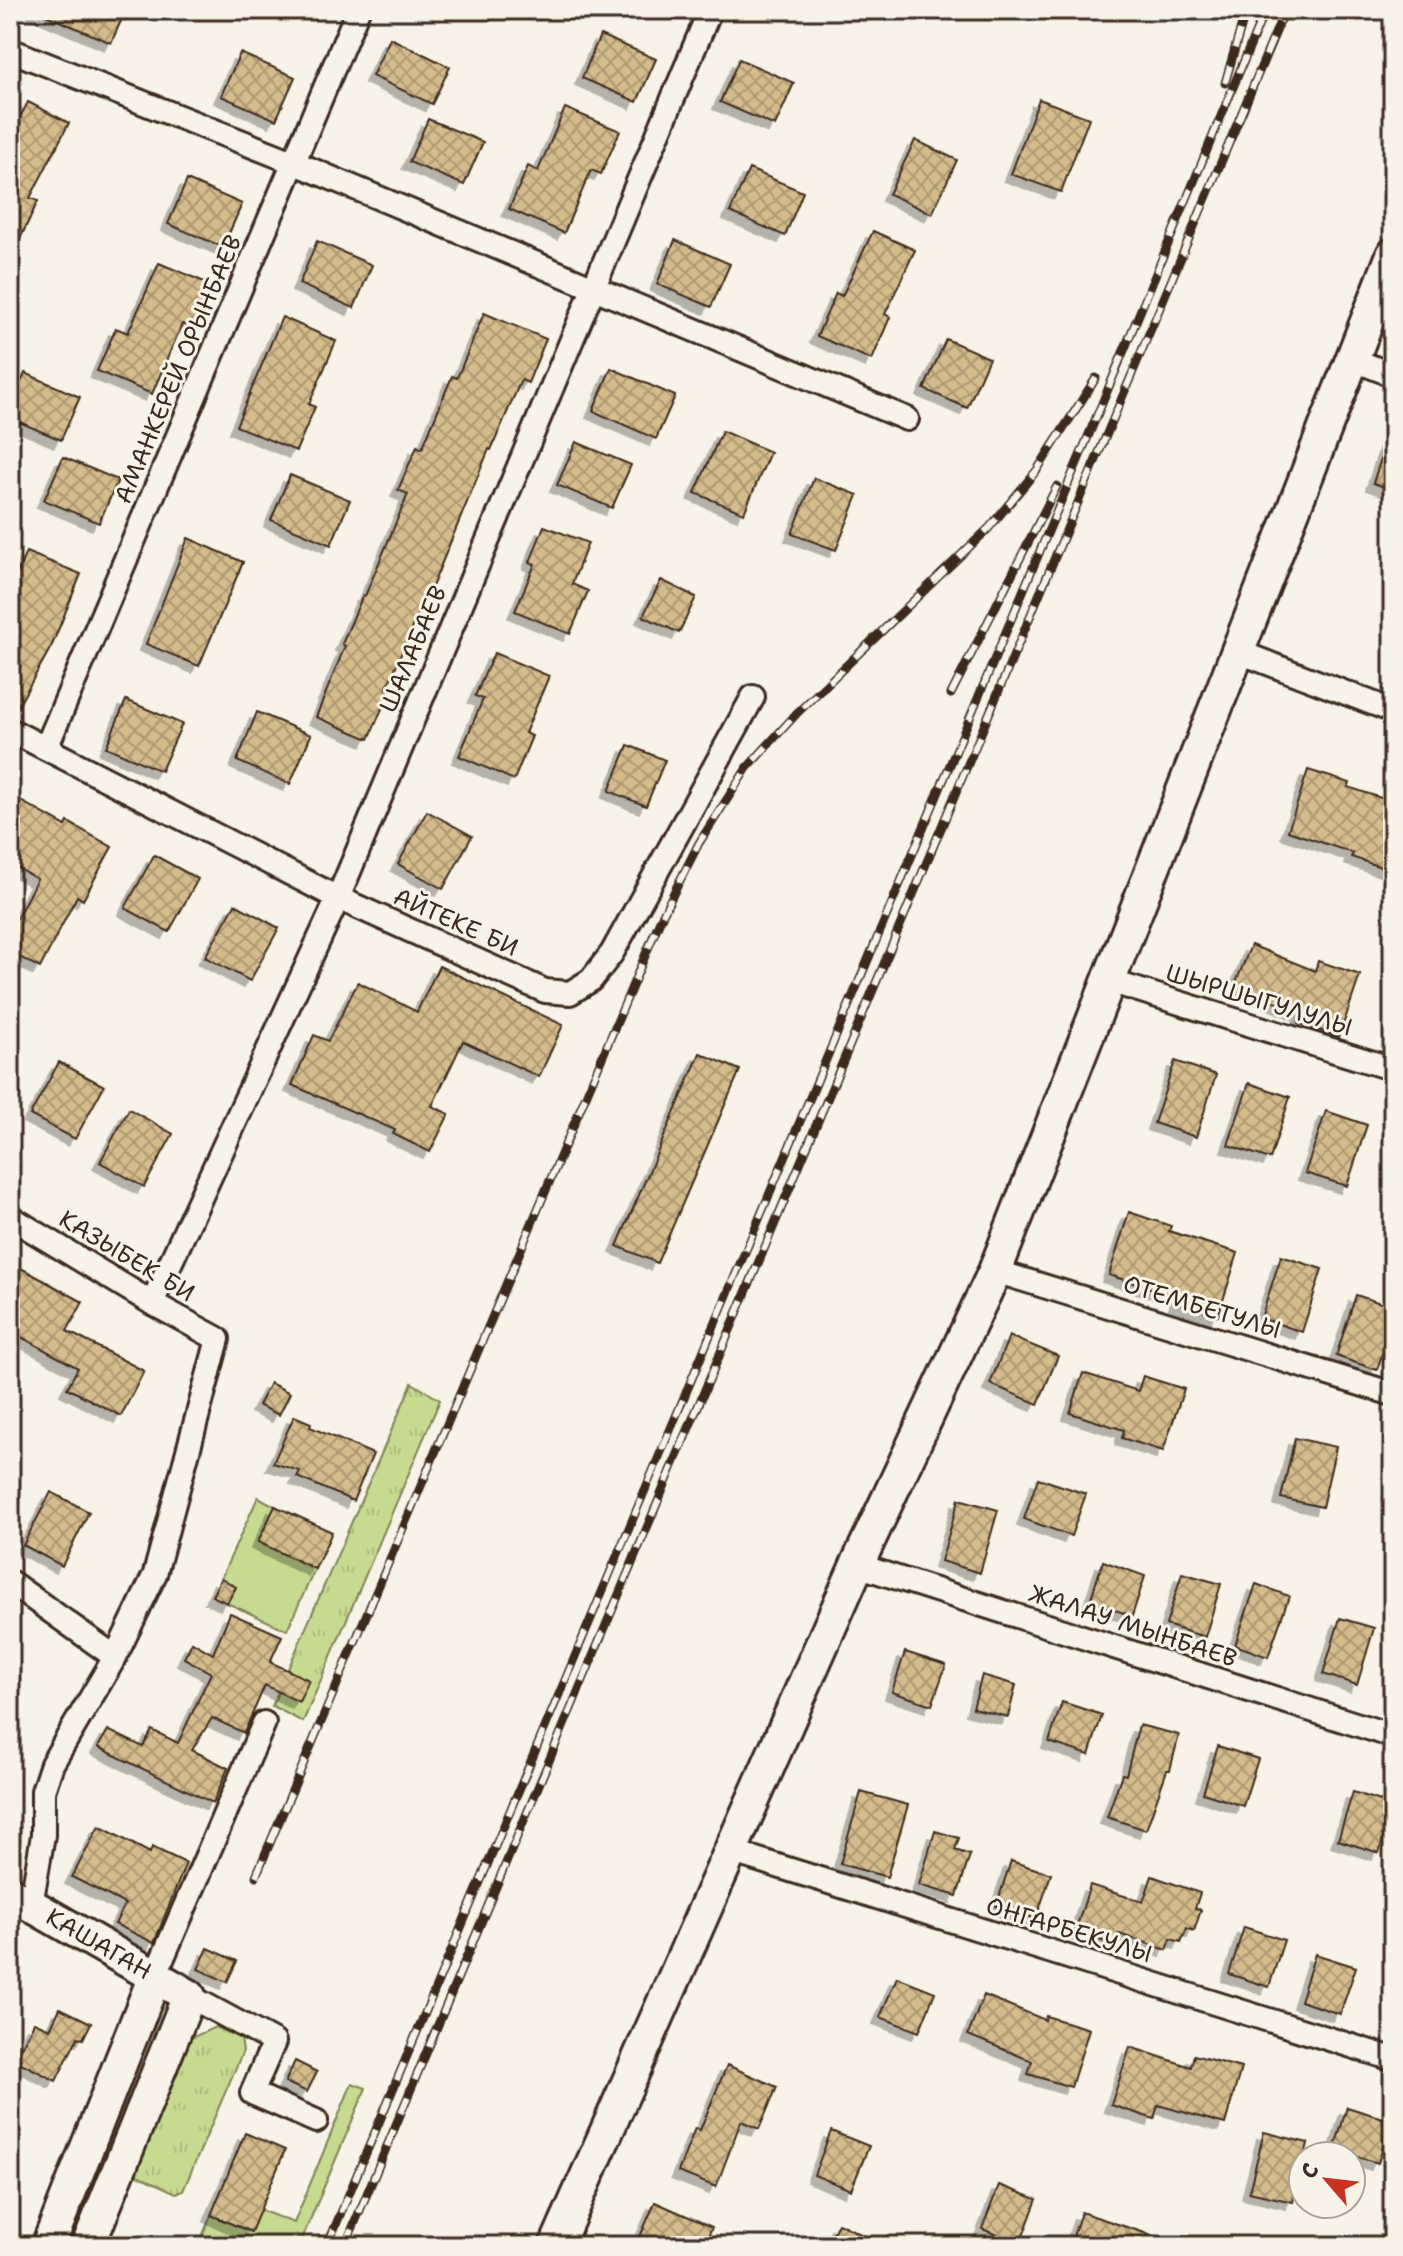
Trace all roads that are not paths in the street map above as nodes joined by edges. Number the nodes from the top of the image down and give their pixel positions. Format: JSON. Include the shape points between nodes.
{"nodes":[{"id":1,"x":358,"y":10,"type":"edge"},
{"id":2,"x":710,"y":10,"type":"edge"},
{"id":3,"x":10,"y":50,"type":"edge"},
{"id":4,"x":293,"y":162,"type":"junction"},
{"id":5,"x":1393,"y":255,"type":"edge"},
{"id":6,"x":593,"y":286,"type":"junction"},
{"id":7,"x":1354,"y":360,"type":"junction"},
{"id":8,"x":1393,"y":375,"type":"edge"},
{"id":9,"x":907,"y":419,"type":"dead end"},
{"id":10,"x":1239,"y":652,"type":"junction"},
{"id":11,"x":753,"y":697,"type":"dead end"},
{"id":12,"x":1393,"y":711,"type":"edge"},
{"id":13,"x":10,"y":730,"type":"edge"},
{"id":14,"x":46,"y":748,"type":"junction"},
{"id":15,"x":338,"y":898,"type":"junction"},
{"id":16,"x":1109,"y":981,"type":"junction"},
{"id":17,"x":1393,"y":1069,"type":"edge"},
{"id":18,"x":10,"y":1217,"type":"edge"},
{"id":19,"x":995,"y":1271,"type":"junction"},
{"id":20,"x":152,"y":1303,"type":"junction"},
{"id":21,"x":1393,"y":1394,"type":"edge"},
{"id":22,"x":857,"y":1565,"type":"junction"},
{"id":23,"x":10,"y":1582,"type":"edge"},
{"id":24,"x":115,"y":1657,"type":"junction"},
{"id":25,"x":264,"y":1723,"type":"dead end"},
{"id":26,"x":1393,"y":1736,"type":"edge"},
{"id":27,"x":730,"y":1851,"type":"junction"},
{"id":28,"x":20,"y":1899,"type":"edge"},
{"id":29,"x":155,"y":1976,"type":"junction"},
{"id":30,"x":189,"y":1996,"type":"junction"},
{"id":31,"x":1393,"y":2059,"type":"edge"},
{"id":32,"x":316,"y":2121,"type":"dead end"},
{"id":33,"x":48,"y":2246,"type":"edge"},
{"id":34,"x":88,"y":2246,"type":"edge"},
{"id":35,"x":556,"y":2246,"type":"edge"}],
"edges":[{"from":1,"to":4,"type":"street","name":"АМАНКЕРЕЙ ОРЫНБАЕВ"},
{"from":2,"to":6,"type":"street","name":"ШАЛАБАЕВ"},
{"from":3,"to":4,"type":"street"},
{"from":4,"to":6,"type":"street"},
{"from":4,"to":14,"type":"street","name":"АМАНКЕРЕЙ ОРЫНБАЕВ"},
{"from":5,"to":7,"type":"street"},
{"from":6,"to":9,"type":"street"},
{"from":6,"to":15,"type":"street","name":"ШАЛАБАЕВ"},
{"from":7,"to":8,"type":"street"},
{"from":7,"to":10,"type":"street"},
{"from":10,"to":12,"type":"street"},
{"from":10,"to":16,"type":"street"},
{"from":11,"to":15,"type":"street","name":"АЙТЕКЕ БИ","via":[[612,953],[591,980],[570,993],[545,991]]},
{"from":13,"to":14,"type":"street","name":"АЙТЕКЕ БИ"},
{"from":14,"to":15,"type":"street","name":"АЙТЕКЕ БИ"},
{"from":15,"to":20,"type":"street","name":"ШАЛАБАЕВ"},
{"from":16,"to":17,"type":"street","name":"ШЫРШЫГУЛУЛЫ"},
{"from":16,"to":19,"type":"street"},
{"from":18,"to":20,"type":"street","name":"КАЗЫБЕК БИ"},
{"from":19,"to":21,"type":"street","name":"ОТЕМБЕТУЛЫ"},
{"from":19,"to":22,"type":"street"},
{"from":20,"to":24,"type":"street","name":"КАЗЫБЕК БИ","via":[[218,1339],[155,1574]]},
{"from":22,"to":26,"type":"street","name":"ЖАЛАУ МЫНБАЕВ"},
{"from":22,"to":27,"type":"street"},
{"from":23,"to":24,"type":"street"},
{"from":24,"to":28,"type":"street","via":[[52,1764],[43,1791],[43,1835]]},
{"from":25,"to":29,"type":"street"},
{"from":27,"to":31,"type":"street","name":"ОНГАРБЕКУЛЫ"},
{"from":27,"to":35,"type":"street"},
{"from":28,"to":29,"type":"street","name":"КАШАГАН"},
{"from":29,"to":30,"type":"street","name":"КАШАГАН"},
{"from":29,"to":33,"type":"street"},
{"from":30,"to":32,"type":"street","via":[[274,2042],[252,2093]]},
{"from":30,"to":34,"type":"street"}]}
